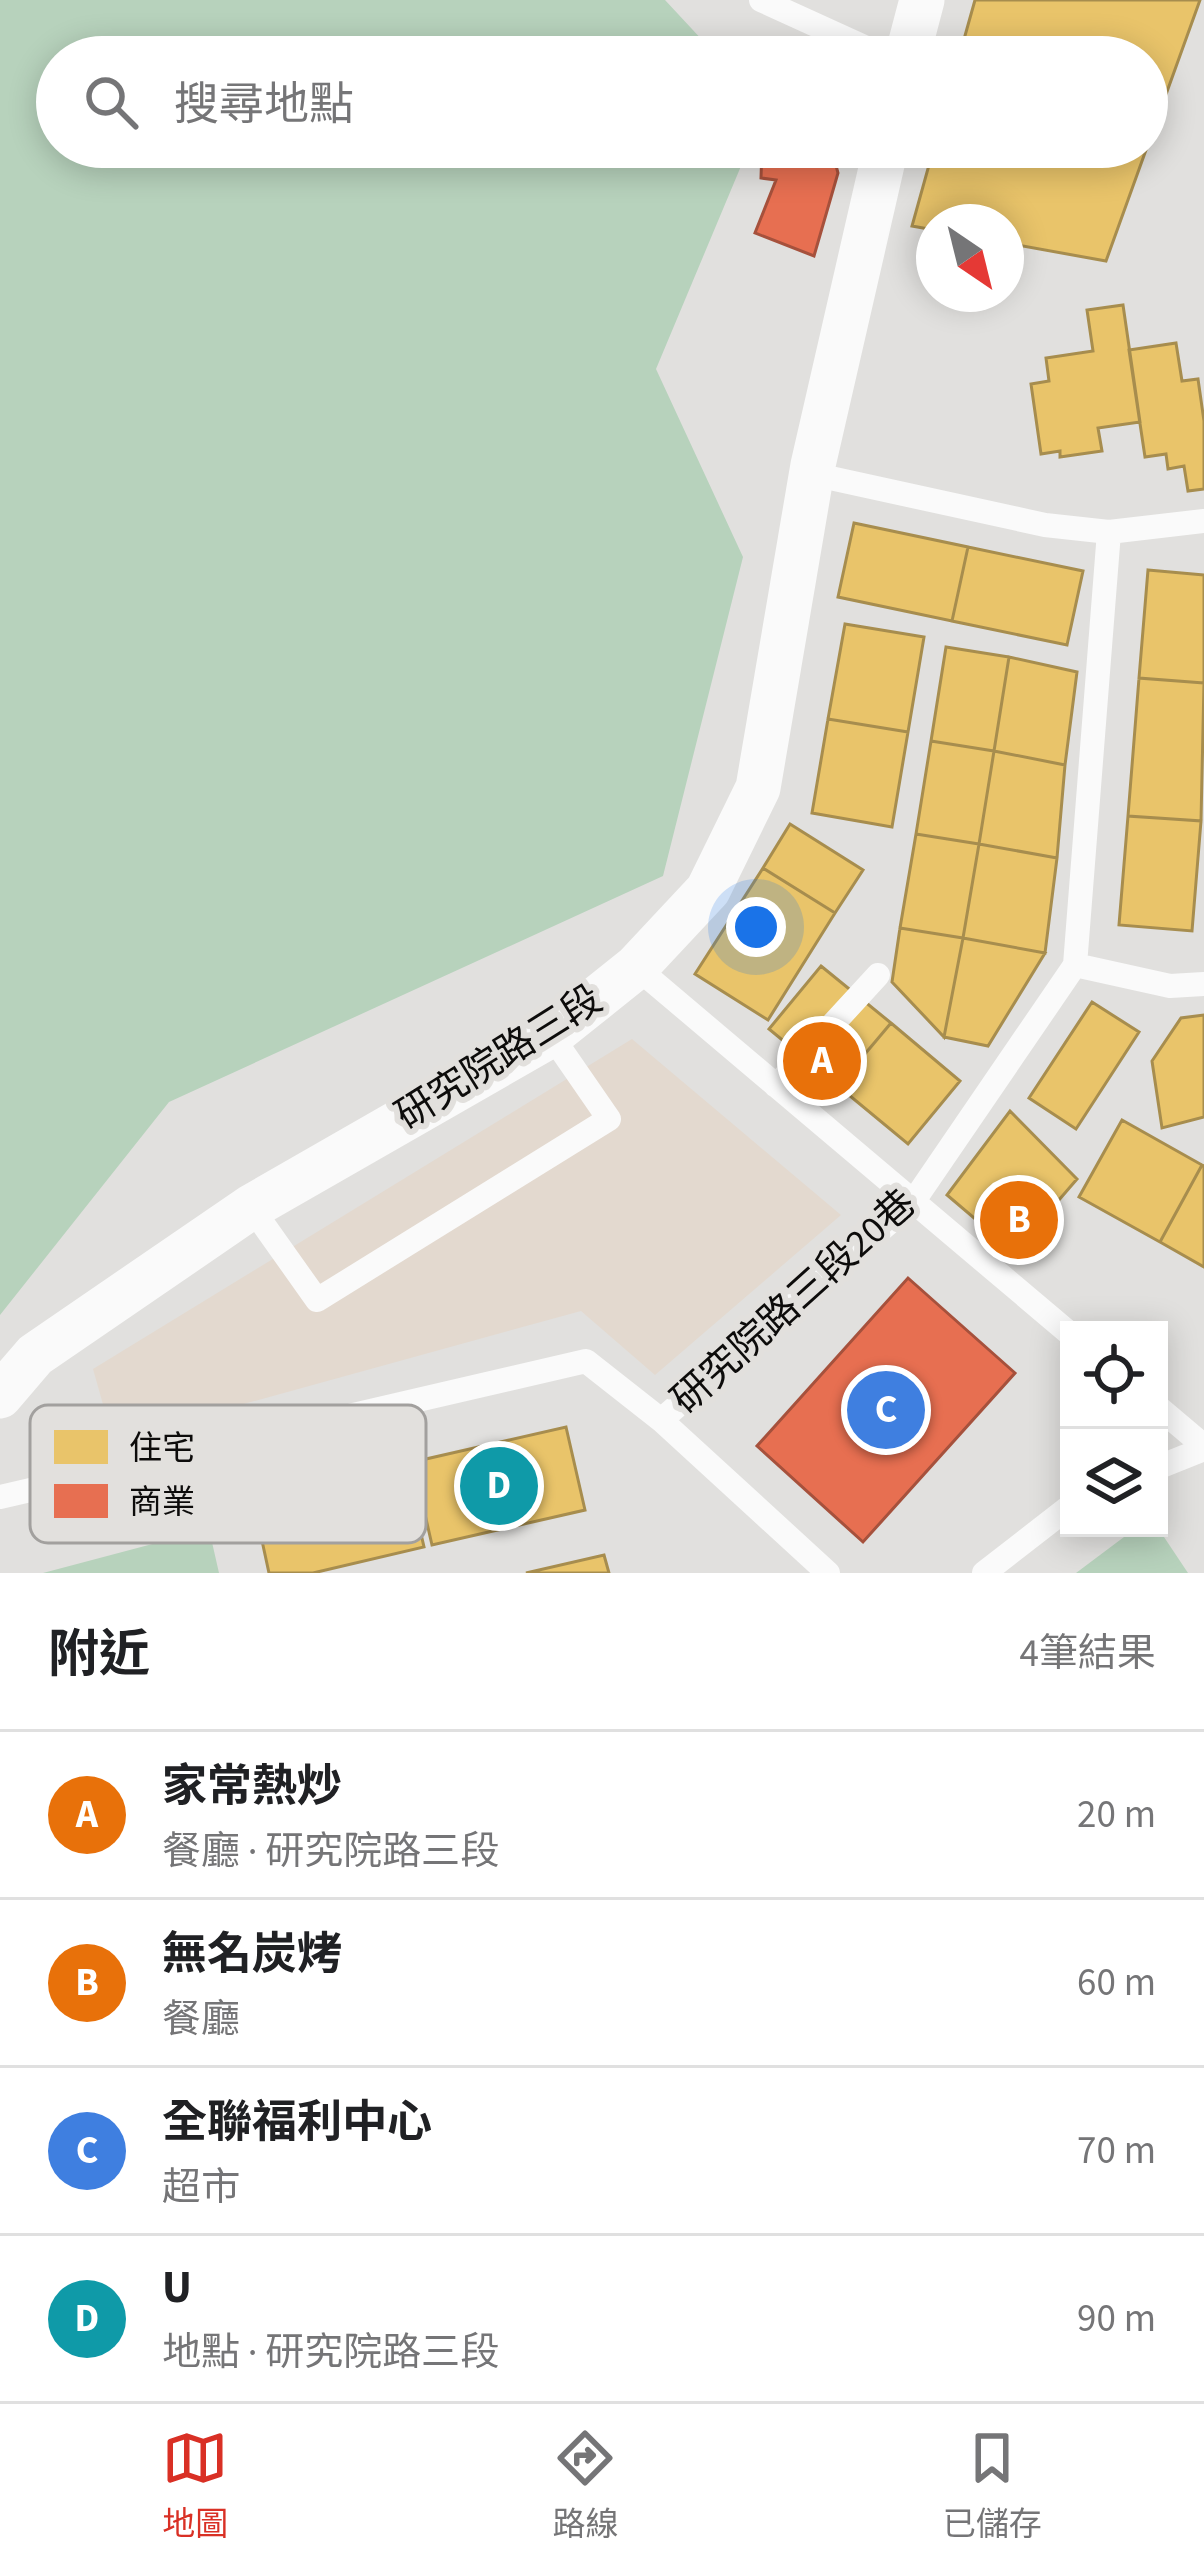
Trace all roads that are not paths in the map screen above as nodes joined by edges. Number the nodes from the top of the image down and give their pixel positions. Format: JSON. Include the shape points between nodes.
{"nodes":[{"id":1,"x":761,"y":0,"type":"edge"},
{"id":2,"x":922,"y":0,"type":"edge"},
{"id":3,"x":840,"y":36,"type":"edge"},
{"id":4,"x":913,"y":36,"type":"edge"},
{"id":5,"x":881,"y":168,"type":"edge"},
{"id":6,"x":812,"y":473,"type":"junction"},
{"id":7,"x":1204,"y":521,"type":"edge"},
{"id":8,"x":1109,"y":532,"type":"junction"},
{"id":9,"x":1075,"y":965,"type":"junction"},
{"id":10,"x":636,"y":967,"type":"junction"},
{"id":11,"x":878,"y":975,"type":"dead end"},
{"id":12,"x":1204,"y":983,"type":"edge"},
{"id":13,"x":550,"y":1035,"type":"junction"},
{"id":14,"x":776,"y":1086,"type":"junction"},
{"id":15,"x":913,"y":1202,"type":"junction"},
{"id":16,"x":251,"y":1207,"type":"junction"},
{"id":17,"x":1060,"y":1325,"type":"edge"},
{"id":18,"x":0,"y":1396,"type":"edge"},
{"id":19,"x":398,"y":1405,"type":"edge"},
{"id":20,"x":1168,"y":1416,"type":"edge"},
{"id":21,"x":661,"y":1420,"type":"junction"},
{"id":22,"x":1204,"y":1447,"type":"edge"},
{"id":23,"x":1168,"y":1463,"type":"edge"},
{"id":24,"x":30,"y":1491,"type":"edge"},
{"id":25,"x":0,"y":1498,"type":"edge"},
{"id":26,"x":1060,"y":1514,"type":"edge"},
{"id":27,"x":828,"y":1573,"type":"edge"},
{"id":28,"x":984,"y":1573,"type":"edge"}],
"edges":[{"from":1,"to":3,"type":"lane"},
{"from":2,"to":4,"type":"street"},
{"from":5,"to":6,"type":"street","name":"研究院路三段"},
{"from":6,"to":8,"type":"lane"},
{"from":6,"to":10,"type":"street","name":"研究院路三段","via":[[758,788],[708,890]]},
{"from":7,"to":8,"type":"lane"},
{"from":8,"to":9,"type":"lane","name":"研究院路三段20巷"},
{"from":9,"to":12,"type":"lane","via":[[1170,986]]},
{"from":9,"to":15,"type":"lane","name":"研究院路三段20巷"},
{"from":10,"to":13,"type":"street","name":"研究院路三段"},
{"from":10,"to":14,"type":"lane"},
{"from":11,"to":14,"type":"lane"},
{"from":13,"to":16,"type":"street","name":"研究院路三段"},
{"from":13,"to":16,"type":"lane","via":[[609,1119],[317,1300]]},
{"from":14,"to":15,"type":"lane"},
{"from":15,"to":17,"type":"lane"},
{"from":15,"to":21,"type":"lane","name":"研究院路三段20巷"},
{"from":16,"to":18,"type":"street","name":"研究院路三段","via":[[35,1354]]},
{"from":19,"to":21,"type":"lane","name":"研究院路三段20巷","via":[[586,1361]]},
{"from":20,"to":22,"type":"lane"},
{"from":21,"to":27,"type":"lane"},
{"from":22,"to":23,"type":"lane"},
{"from":24,"to":25,"type":"lane","name":"研究院路三段20巷"},
{"from":26,"to":28,"type":"lane"}]}
